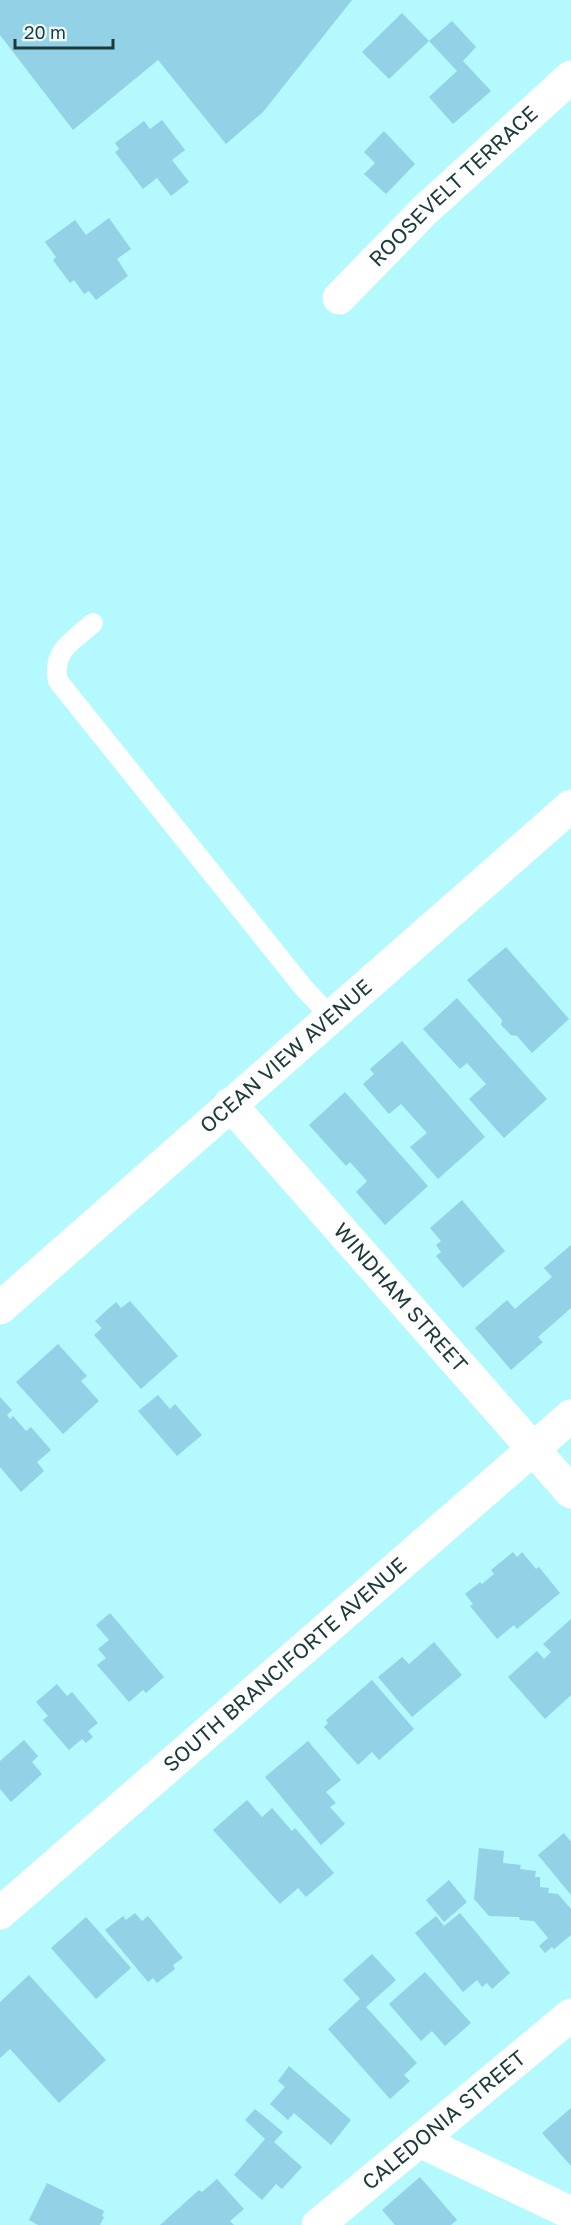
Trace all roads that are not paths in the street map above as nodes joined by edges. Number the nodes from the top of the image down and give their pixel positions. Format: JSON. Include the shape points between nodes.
{"nodes":[{"id":1,"x":571,"y":77,"type":"edge"},
{"id":2,"x":339,"y":298,"type":"dead end"},
{"id":3,"x":93,"y":623,"type":"dead end"},
{"id":4,"x":571,"y":806,"type":"edge"},
{"id":5,"x":330,"y":1016,"type":"junction"},
{"id":6,"x":230,"y":1104,"type":"junction"},
{"id":7,"x":0,"y":1308,"type":"edge"},
{"id":8,"x":571,"y":1416,"type":"edge"},
{"id":9,"x":533,"y":1449,"type":"junction"},
{"id":10,"x":571,"y":1492,"type":"edge"},
{"id":11,"x":0,"y":1913,"type":"edge"},
{"id":12,"x":571,"y":2015,"type":"edge"},
{"id":13,"x":420,"y":2141,"type":"junction"},
{"id":14,"x":571,"y":2213,"type":"edge"},
{"id":15,"x":318,"y":2225,"type":"edge"}],
"edges":[{"from":1,"to":2,"type":"street","name":"ROOSEVELT TERRACE","via":[[425,210]]},
{"from":3,"to":5,"type":"lane","via":[[58,657],[58,681]]},
{"from":4,"to":5,"type":"street","name":"OCEAN VIEW AVENUE"},
{"from":5,"to":6,"type":"street","name":"OCEAN VIEW AVENUE"},
{"from":6,"to":7,"type":"street","name":"OCEAN VIEW AVENUE"},
{"from":6,"to":9,"type":"street","name":"WINDHAM STREET"},
{"from":8,"to":9,"type":"street","name":"SOUTH BRANCIFORTE AVENUE"},
{"from":9,"to":10,"type":"street","name":"WINDHAM STREET"},
{"from":9,"to":11,"type":"street","name":"SOUTH BRANCIFORTE AVENUE"},
{"from":12,"to":13,"type":"street","name":"CALEDONIA STREET"},
{"from":13,"to":14,"type":"street"},
{"from":13,"to":15,"type":"street","name":"CALEDONIA STREET"}]}
